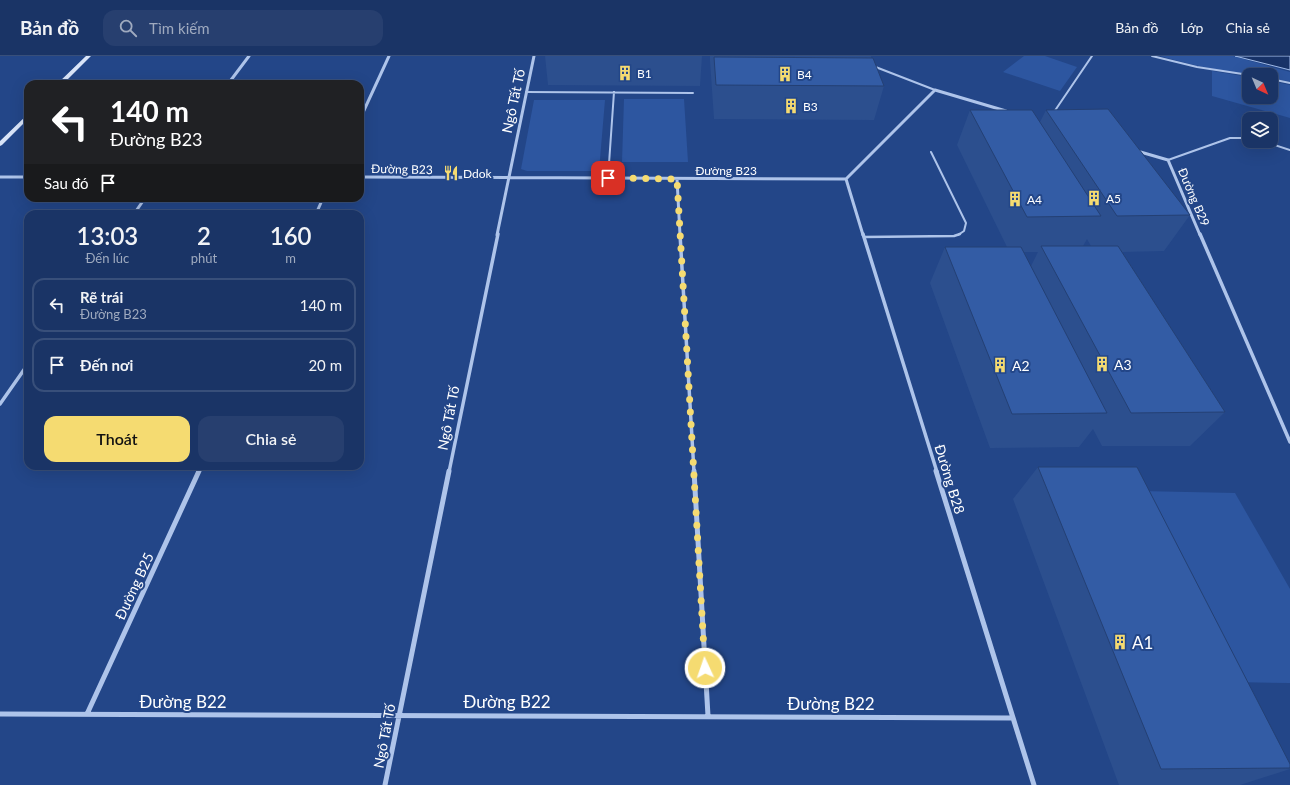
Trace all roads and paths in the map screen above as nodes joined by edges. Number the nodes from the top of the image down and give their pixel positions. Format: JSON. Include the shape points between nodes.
{"nodes":[{"id":1,"x":89,"y":56,"type":"edge"},
{"id":2,"x":249,"y":56,"type":"edge"},
{"id":3,"x":389,"y":56,"type":"edge"},
{"id":4,"x":534,"y":56,"type":"edge"},
{"id":5,"x":1092,"y":56,"type":"edge"},
{"id":6,"x":1152,"y":56,"type":"edge"},
{"id":7,"x":870,"y":65,"type":"edge"},
{"id":8,"x":1242,"y":74,"type":"edge"},
{"id":9,"x":64,"y":80,"type":"edge"},
{"id":10,"x":231,"y":80,"type":"edge"},
{"id":11,"x":1278,"y":80,"type":"edge"},
{"id":12,"x":1290,"y":83,"type":"edge"},
{"id":13,"x":935,"y":90,"type":"junction"},
{"id":14,"x":526,"y":92,"type":"junction"},
{"id":15,"x":614,"y":92,"type":"junction"},
{"id":16,"x":693,"y":93,"type":"dead end"},
{"id":17,"x":364,"y":110,"type":"edge"},
{"id":18,"x":1009,"y":112,"type":"edge"},
{"id":19,"x":1051,"y":118,"type":"edge"},
{"id":20,"x":24,"y":120,"type":"edge"},
{"id":21,"x":1242,"y":138,"type":"edge"},
{"id":22,"x":0,"y":144,"type":"edge"},
{"id":23,"x":1278,"y":146,"type":"edge"},
{"id":24,"x":1130,"y":149,"type":"edge"},
{"id":25,"x":1290,"y":150,"type":"edge"},
{"id":26,"x":932,"y":152,"type":"dead end"},
{"id":27,"x":1168,"y":160,"type":"junction"},
{"id":28,"x":0,"y":177,"type":"edge"},
{"id":29,"x":24,"y":177,"type":"edge"},
{"id":30,"x":364,"y":177,"type":"edge"},
{"id":31,"x":608,"y":178,"type":"junction"},
{"id":32,"x":508,"y":179,"type":"junction"},
{"id":33,"x":677,"y":179,"type":"junction"},
{"id":34,"x":846,"y":179,"type":"junction"},
{"id":35,"x":863,"y":238,"type":"junction"},
{"id":36,"x":24,"y":370,"type":"edge"},
{"id":37,"x":0,"y":404,"type":"edge"},
{"id":38,"x":1290,"y":442,"type":"edge"},
{"id":39,"x":199,"y":470,"type":"edge"},
{"id":40,"x":0,"y":714,"type":"edge"},
{"id":41,"x":87,"y":714,"type":"junction"},
{"id":42,"x":400,"y":715,"type":"junction"},
{"id":43,"x":708,"y":716,"type":"junction"},
{"id":44,"x":1013,"y":718,"type":"junction"},
{"id":45,"x":386,"y":785,"type":"edge"},
{"id":46,"x":1034,"y":785,"type":"edge"}],
"edges":[{"from":1,"to":9,"type":"street"},
{"from":2,"to":10,"type":"street"},
{"from":3,"to":17,"type":"street"},
{"from":4,"to":14,"type":"street","name":"Ngô Tất Tố"},
{"from":5,"to":19,"type":"lane"},
{"from":6,"to":8,"type":"lane"},
{"from":7,"to":13,"type":"lane"},
{"from":11,"to":12,"type":"lane"},
{"from":13,"to":18,"type":"street"},
{"from":13,"to":34,"type":"street"},
{"from":14,"to":15,"type":"lane"},
{"from":14,"to":32,"type":"street","name":"Ngô Tất Tố"},
{"from":15,"to":16,"type":"lane"},
{"from":15,"to":31,"type":"lane"},
{"from":20,"to":22,"type":"street"},
{"from":21,"to":27,"type":"lane","via":[[1230,138]]},
{"from":23,"to":25,"type":"lane"},
{"from":24,"to":27,"type":"street","name":"Đường B29"},
{"from":26,"to":35,"type":"lane","via":[[966,223],[966,229],[954,236]]},
{"from":27,"to":38,"type":"street","name":"Đường B29"},
{"from":28,"to":29,"type":"street"},
{"from":30,"to":32,"type":"street","name":"Đường B23"},
{"from":31,"to":32,"type":"street","name":"Đường B23"},
{"from":31,"to":33,"type":"street","name":"Đường B23"},
{"from":32,"to":42,"type":"street","name":"Ngô Tất Tố"},
{"from":33,"to":34,"type":"street","name":"Đường B23"},
{"from":33,"to":43,"type":"street"},
{"from":34,"to":35,"type":"street","name":"Đường B28"},
{"from":35,"to":44,"type":"street","name":"Đường B28"},
{"from":36,"to":37,"type":"street"},
{"from":39,"to":41,"type":"street","name":"Đường B25"},
{"from":40,"to":41,"type":"street","name":"Đường B22"},
{"from":41,"to":42,"type":"street","name":"Đường B22"},
{"from":42,"to":43,"type":"street","name":"Đường B22"},
{"from":42,"to":45,"type":"street","name":"Ngô Tất Tố"},
{"from":43,"to":44,"type":"street","name":"Đường B22"},
{"from":44,"to":46,"type":"street","name":"Đường B28"}]}
